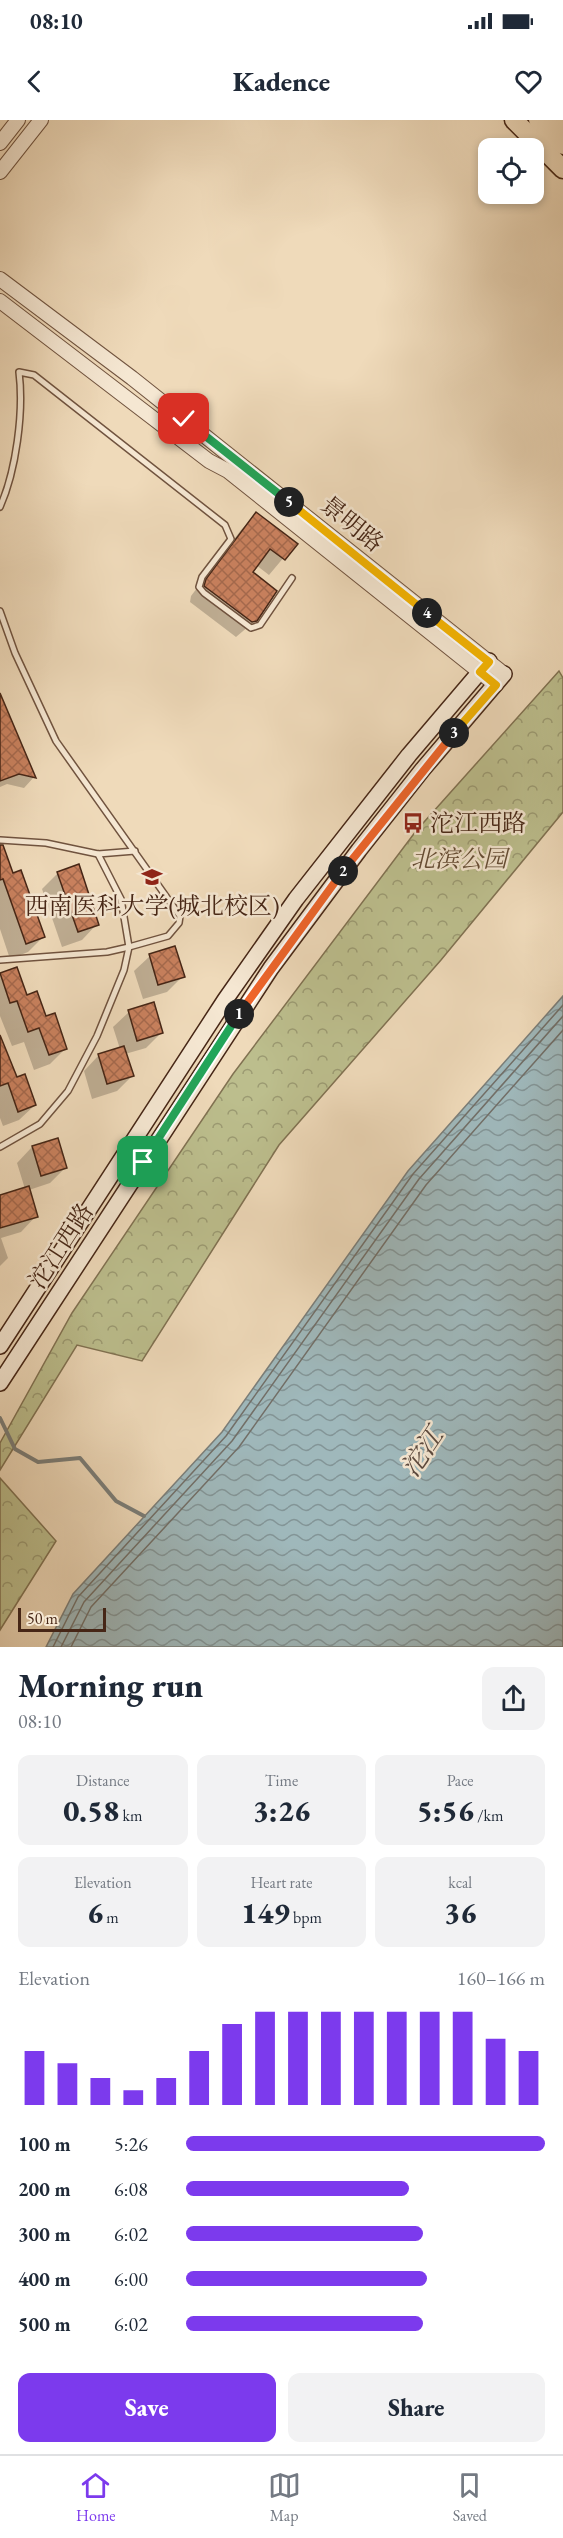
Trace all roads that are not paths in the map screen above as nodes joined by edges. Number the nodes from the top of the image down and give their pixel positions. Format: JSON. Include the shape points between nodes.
{"nodes":[{"id":1,"x":18,"y":120,"type":"edge"},
{"id":2,"x":41,"y":120,"type":"edge"},
{"id":3,"x":514,"y":120,"type":"edge"},
{"id":4,"x":538,"y":120,"type":"edge"},
{"id":5,"x":558,"y":120,"type":"edge"},
{"id":6,"x":563,"y":125,"type":"edge"},
{"id":7,"x":0,"y":143,"type":"edge"},
{"id":8,"x":563,"y":145,"type":"edge"},
{"id":9,"x":563,"y":169,"type":"edge"},
{"id":10,"x":0,"y":172,"type":"edge"},
{"id":11,"x":0,"y":279,"type":"edge"},
{"id":12,"x":0,"y":301,"type":"edge"},
{"id":13,"x":0,"y":507,"type":"edge"},
{"id":14,"x":292,"y":578,"type":"dead end"},
{"id":15,"x":0,"y":611,"type":"edge"},
{"id":16,"x":485,"y":667,"type":"junction"},
{"id":17,"x":500,"y":679,"type":"joint"},
{"id":18,"x":0,"y":840,"type":"edge"},
{"id":19,"x":135,"y":851,"type":"junction"},
{"id":20,"x":98,"y":854,"type":"junction"},
{"id":21,"x":129,"y":947,"type":"junction"},
{"id":22,"x":0,"y":960,"type":"edge"},
{"id":23,"x":0,"y":1147,"type":"edge"},
{"id":24,"x":2,"y":1343,"type":"edge"},
{"id":25,"x":0,"y":1383,"type":"edge"}],
"edges":[{"from":1,"to":7,"type":"street"},
{"from":2,"to":10,"type":"street"},
{"from":3,"to":9,"type":"highway"},
{"from":4,"to":8,"type":"highway"},
{"from":5,"to":6,"type":"highway"},
{"from":11,"to":16,"type":"street","name":"景明路","via":[[141,385]]},
{"from":12,"to":16,"type":"street","name":"景明路"},
{"from":13,"to":14,"type":"lane","via":[[8,489],[18,434],[19,372],[34,375],[225,525],[231,539],[202,577],[199,587],[204,594],[251,628],[260,625]]},
{"from":15,"to":19,"type":"lane","via":[[15,654],[56,741]]},
{"from":16,"to":17,"type":"street","name":"景明路"},
{"from":16,"to":24,"type":"main road","name":"沱江西路","via":[[409,755],[289,909],[225,1000]]},
{"from":17,"to":25,"type":"main road","name":"沱江西路","via":[[423,769],[278,959]]},
{"from":18,"to":20,"type":"lane","via":[[46,843]]},
{"from":19,"to":20,"type":"lane"},
{"from":19,"to":21,"type":"lane","via":[[180,916],[168,936]]},
{"from":20,"to":21,"type":"lane","via":[[120,899]]},
{"from":21,"to":22,"type":"lane"},
{"from":21,"to":23,"type":"lane","via":[[124,970],[97,1036],[68,1091],[40,1124]]}]}
